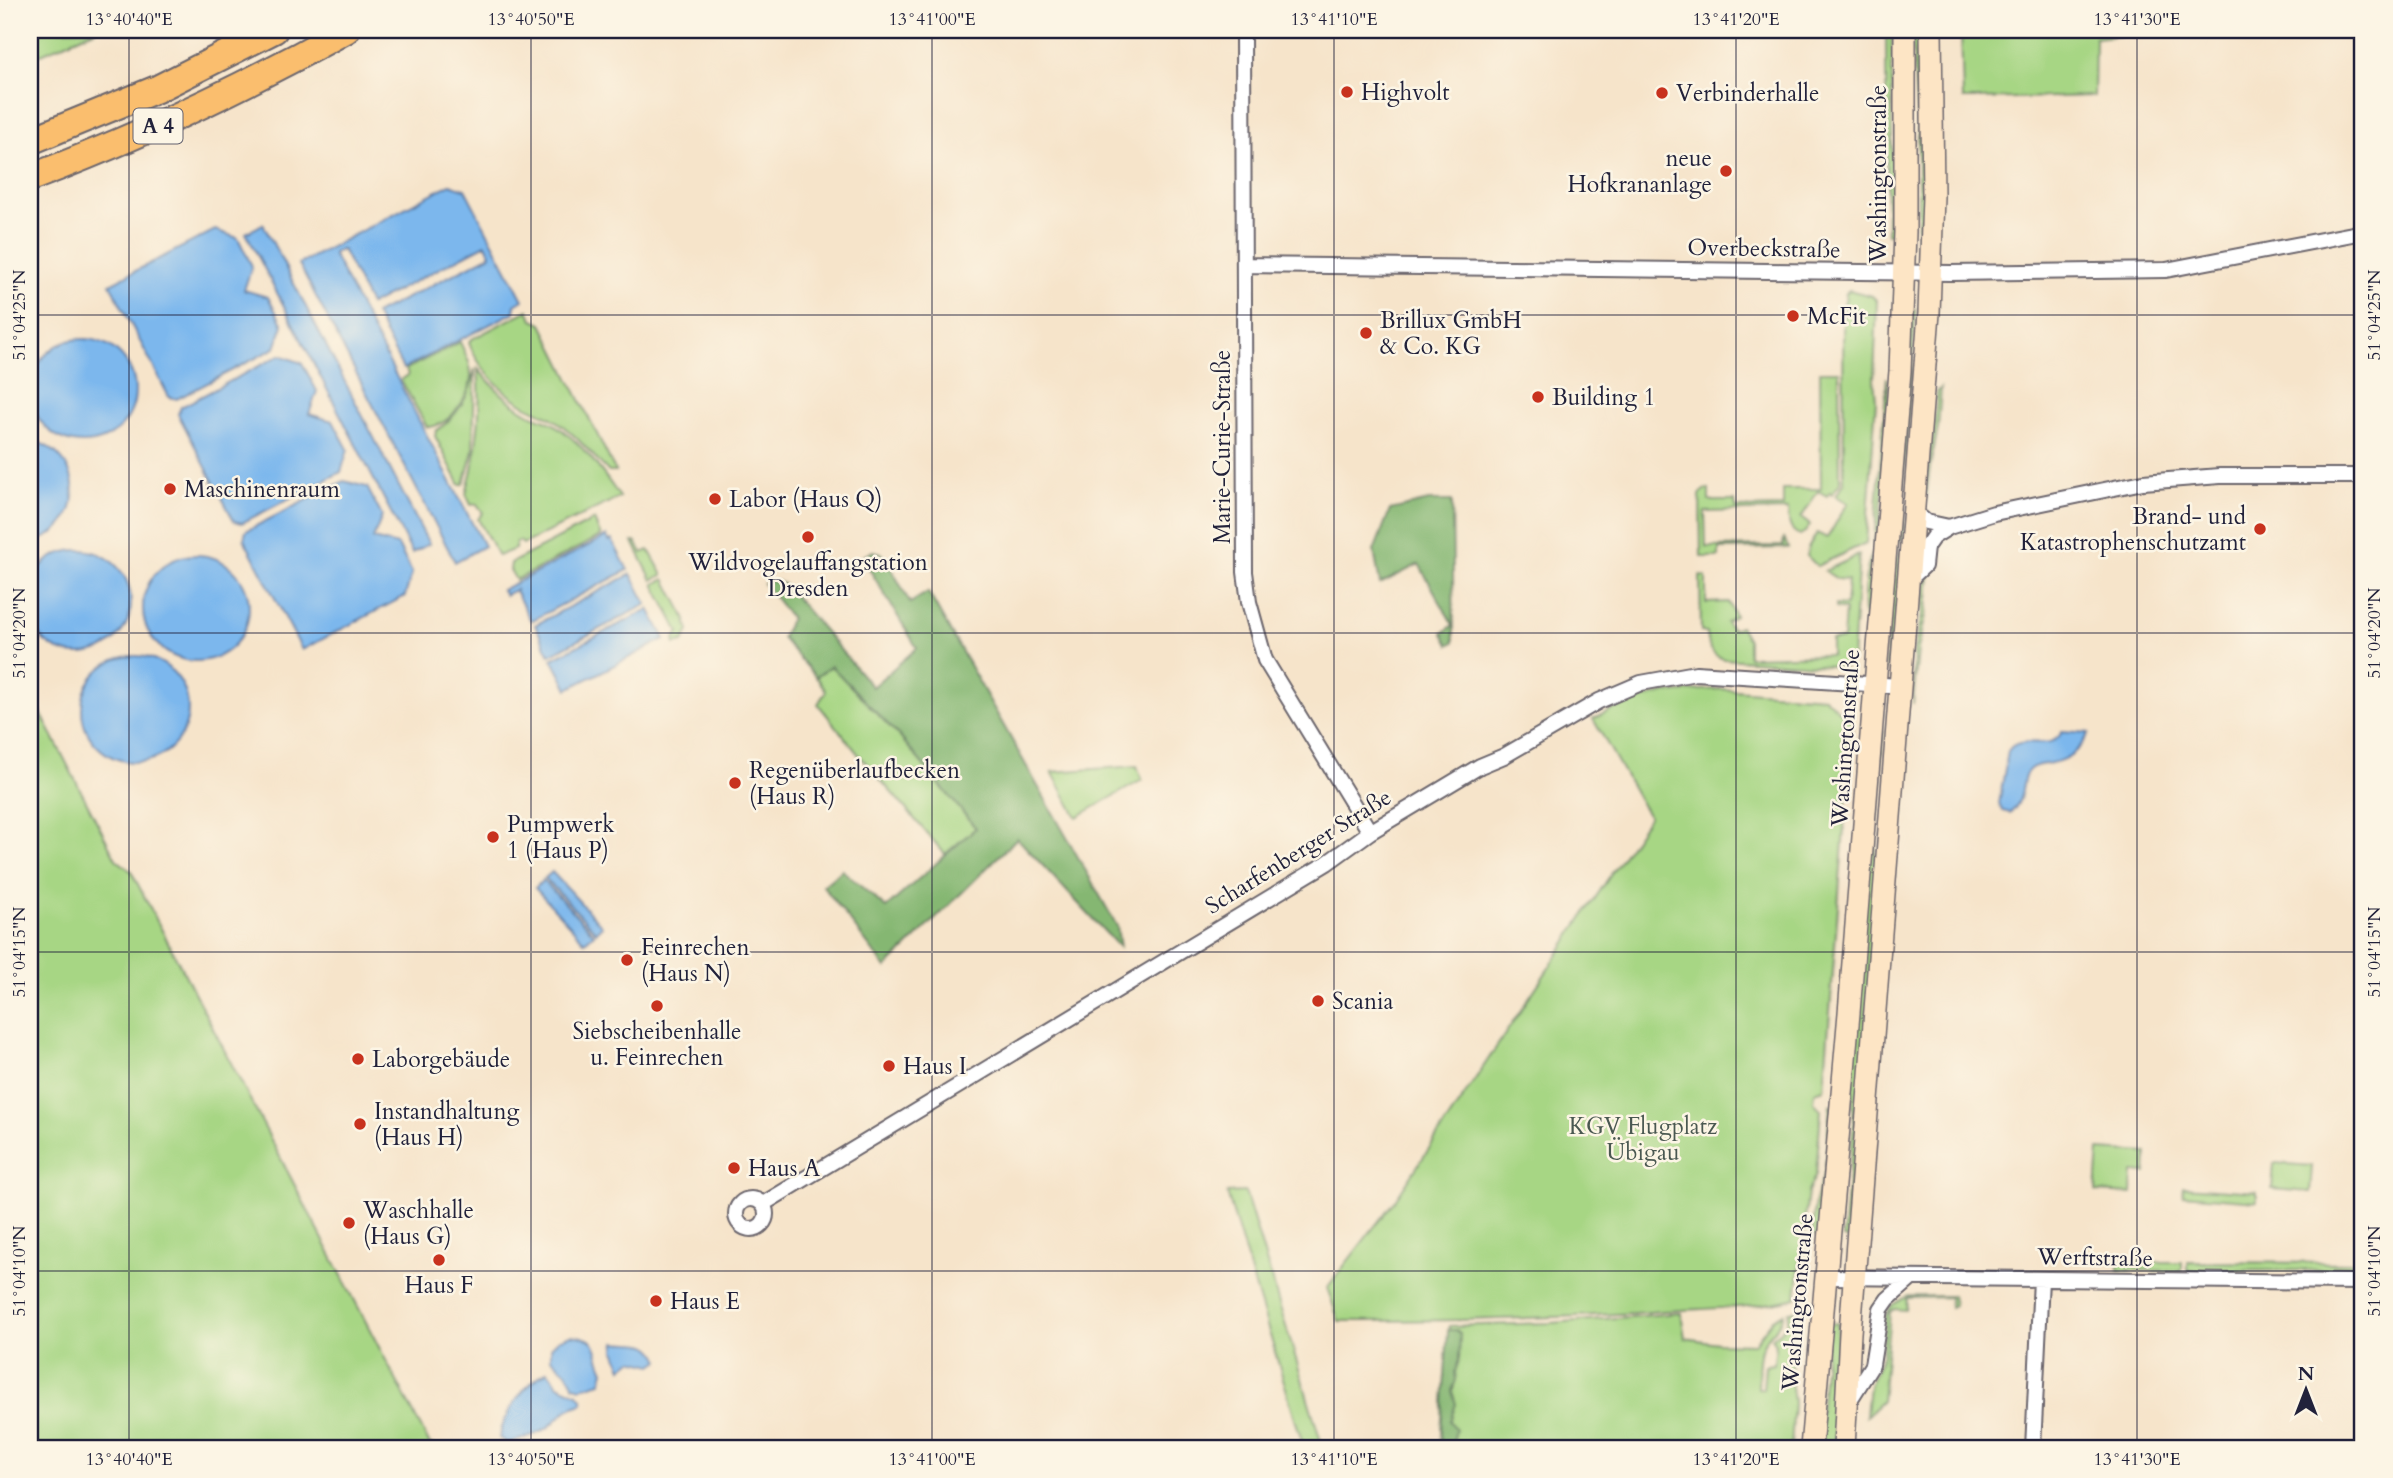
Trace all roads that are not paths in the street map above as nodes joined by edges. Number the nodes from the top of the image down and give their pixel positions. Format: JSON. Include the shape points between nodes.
{"nodes":[{"id":1,"x":274,"y":30,"type":"edge"},
{"id":2,"x":346,"y":30,"type":"edge"},
{"id":3,"x":1243,"y":30,"type":"edge"},
{"id":4,"x":1905,"y":30,"type":"edge"},
{"id":5,"x":1931,"y":30,"type":"edge"},
{"id":6,"x":30,"y":141,"type":"edge"},
{"id":7,"x":30,"y":178,"type":"edge"},
{"id":8,"x":2363,"y":232,"type":"edge"},
{"id":9,"x":1244,"y":265,"type":"junction"},
{"id":10,"x":1903,"y":273,"type":"junction"},
{"id":11,"x":1931,"y":273,"type":"junction"},
{"id":12,"x":2363,"y":477,"type":"edge"},
{"id":13,"x":1914,"y":512,"type":"junction"},
{"id":14,"x":1948,"y":527,"type":"junction"},
{"id":15,"x":1909,"y":580,"type":"junction"},
{"id":16,"x":1875,"y":685,"type":"junction"},
{"id":17,"x":1900,"y":686,"type":"junction"},
{"id":18,"x":1370,"y":832,"type":"junction"},
{"id":19,"x":763,"y":1204,"type":"dead end"},
{"id":20,"x":1825,"y":1277,"type":"junction"},
{"id":21,"x":1854,"y":1277,"type":"junction"},
{"id":22,"x":1912,"y":1278,"type":"junction"},
{"id":23,"x":2041,"y":1279,"type":"junction"},
{"id":24,"x":2363,"y":1282,"type":"edge"},
{"id":25,"x":1847,"y":1404,"type":"junction"},
{"id":26,"x":1811,"y":1448,"type":"edge"},
{"id":27,"x":1844,"y":1448,"type":"edge"},
{"id":28,"x":2033,"y":1448,"type":"edge"}],
"edges":[{"from":1,"to":6,"type":"highway","number":"A 4","via":[[157,89]]},
{"from":2,"to":7,"type":"highway","number":"A 4","via":[[166,122]]},
{"from":3,"to":9,"type":"street","name":"Marie-Curie-Straße"},
{"from":4,"to":10,"type":"main road","name":"Washingtonstraße"},
{"from":5,"to":11,"type":"main road"},
{"from":8,"to":11,"type":"street","name":"Overbeckstraße","via":[[2166,270]]},
{"from":9,"to":10,"type":"street","name":"Overbeckstraße"},
{"from":9,"to":18,"type":"street","name":"Marie-Curie-Straße","via":[[1245,572],[1254,623],[1265,660]]},
{"from":10,"to":11,"type":"street","name":"Overbeckstraße"},
{"from":10,"to":16,"type":"main road","name":"Washingtonstraße","via":[[1896,432]]},
{"from":11,"to":13,"type":"main road"},
{"from":12,"to":14,"type":"street","via":[[2220,476],[2143,482]]},
{"from":13,"to":14,"type":"street","via":[[1926,522]]},
{"from":13,"to":15,"type":"main road"},
{"from":14,"to":15,"type":"street","via":[[1933,537],[1926,547],[1924,566]]},
{"from":15,"to":17,"type":"main road"},
{"from":16,"to":17,"type":"street","name":"Scharfenberger Straße"},
{"from":16,"to":18,"type":"street","name":"Scharfenberger Straße","via":[[1696,673],[1640,683],[1480,766]]},
{"from":16,"to":20,"type":"main road","name":"Washingtonstraße"},
{"from":17,"to":21,"type":"main road"},
{"from":18,"to":19,"type":"street","name":"Scharfenberger Straße","via":[[1327,863]]},
{"from":20,"to":21,"type":"street","name":"Werftstraße"},
{"from":20,"to":26,"type":"main road","name":"Washingtonstraße"},
{"from":21,"to":22,"type":"street","name":"Werftstraße"},
{"from":21,"to":25,"type":"main road"},
{"from":22,"to":23,"type":"street","name":"Werftstraße"},
{"from":22,"to":25,"type":"street","via":[[1881,1309],[1872,1365]]},
{"from":23,"to":24,"type":"street","name":"Werftstraße"},
{"from":23,"to":28,"type":"street"},
{"from":25,"to":27,"type":"main road"}]}
